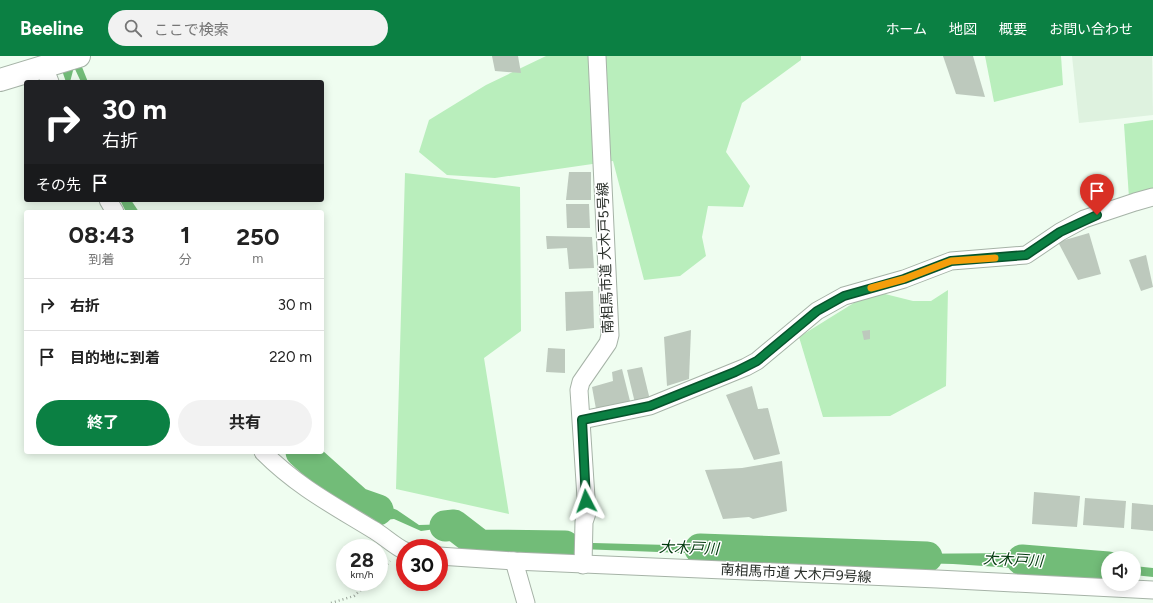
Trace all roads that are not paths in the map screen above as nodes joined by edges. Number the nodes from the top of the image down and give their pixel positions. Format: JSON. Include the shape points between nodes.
{"nodes":[{"id":1,"x":79,"y":56,"type":"edge"},
{"id":2,"x":597,"y":56,"type":"edge"},
{"id":3,"x":49,"y":71,"type":"edge"},
{"id":4,"x":0,"y":80,"type":"edge"},
{"id":5,"x":1153,"y":198,"type":"edge"},
{"id":6,"x":582,"y":420,"type":"junction"},
{"id":7,"x":264,"y":454,"type":"edge"},
{"id":8,"x":396,"y":545,"type":"edge"},
{"id":9,"x":448,"y":557,"type":"edge"},
{"id":10,"x":514,"y":561,"type":"junction"},
{"id":11,"x":583,"y":565,"type":"junction"},
{"id":12,"x":1153,"y":590,"type":"edge"},
{"id":13,"x":526,"y":603,"type":"edge"}],
"edges":[{"from":1,"to":3,"type":"main road"},
{"from":2,"to":6,"type":"street","name":"南相馬市道 大木戸5号線","via":[[610,335],[608,343],[580,382]]},
{"from":3,"to":4,"type":"main road"},
{"from":5,"to":6,"type":"street","via":[[1084,219],[1026,255],[951,261],[904,279],[844,296],[817,311],[757,361],[735,372],[650,406]]},
{"from":6,"to":11,"type":"street","name":"南相馬市道 大木戸5号線","via":[[587,513],[584,522]]},
{"from":7,"to":8,"type":"street","via":[[290,478]]},
{"from":9,"to":10,"type":"street","name":"南相馬市道 大木戸9号線"},
{"from":10,"to":11,"type":"street","name":"南相馬市道 大木戸9号線"},
{"from":10,"to":13,"type":"street"},
{"from":11,"to":12,"type":"street","name":"南相馬市道 大木戸9号線"}]}
